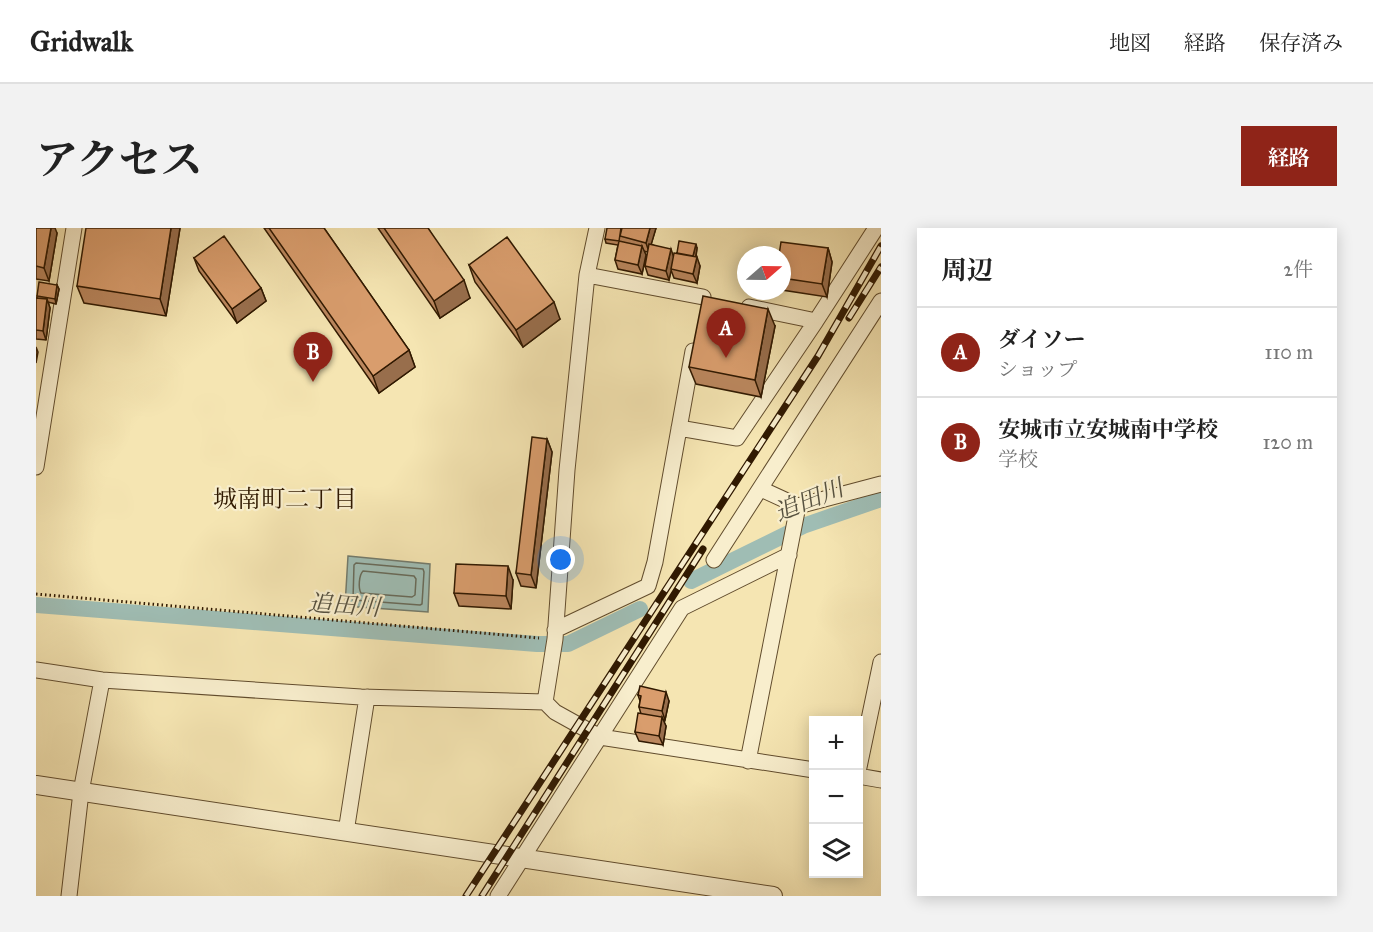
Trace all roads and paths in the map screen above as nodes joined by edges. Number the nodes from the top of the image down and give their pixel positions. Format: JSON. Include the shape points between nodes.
{"nodes":[{"id":1,"x":74,"y":228,"type":"edge"},
{"id":2,"x":597,"y":228,"type":"edge"},
{"id":3,"x":876,"y":228,"type":"edge"},
{"id":4,"x":587,"y":275,"type":"junction"},
{"id":5,"x":706,"y":301,"type":"edge"},
{"id":6,"x":881,"y":301,"type":"edge"},
{"id":7,"x":737,"y":304,"type":"edge"},
{"id":8,"x":877,"y":315,"type":"edge"},
{"id":9,"x":816,"y":321,"type":"junction"},
{"id":10,"x":695,"y":340,"type":"edge"},
{"id":11,"x":680,"y":428,"type":"junction"},
{"id":12,"x":36,"y":467,"type":"edge"},
{"id":13,"x":881,"y":484,"type":"edge"},
{"id":14,"x":761,"y":489,"type":"junction"},
{"id":15,"x":798,"y":506,"type":"junction"},
{"id":16,"x":789,"y":555,"type":"junction"},
{"id":17,"x":714,"y":560,"type":"dead end"},
{"id":18,"x":36,"y":594,"type":"edge"},
{"id":19,"x":554,"y":640,"type":"junction"},
{"id":20,"x":881,"y":662,"type":"edge"},
{"id":21,"x":36,"y":670,"type":"edge"},
{"id":22,"x":102,"y":680,"type":"junction"},
{"id":23,"x":367,"y":697,"type":"junction"},
{"id":24,"x":545,"y":702,"type":"junction"},
{"id":25,"x":600,"y":737,"type":"junction"},
{"id":26,"x":748,"y":761,"type":"junction"},
{"id":27,"x":809,"y":769,"type":"edge"},
{"id":28,"x":859,"y":770,"type":"edge"},
{"id":29,"x":863,"y":775,"type":"edge"},
{"id":30,"x":881,"y":780,"type":"edge"},
{"id":31,"x":36,"y":785,"type":"edge"},
{"id":32,"x":81,"y":792,"type":"junction"},
{"id":33,"x":346,"y":832,"type":"junction"},
{"id":34,"x":522,"y":859,"type":"junction"},
{"id":35,"x":69,"y":896,"type":"edge"},
{"id":36,"x":498,"y":896,"type":"edge"},
{"id":37,"x":773,"y":896,"type":"edge"}],
"edges":[{"from":1,"to":12,"type":"street"},
{"from":2,"to":4,"type":"street"},
{"from":3,"to":9,"type":"street"},
{"from":4,"to":5,"type":"street"},
{"from":4,"to":19,"type":"street"},
{"from":6,"to":8,"type":"street"},
{"from":7,"to":9,"type":"street"},
{"from":8,"to":14,"type":"street"},
{"from":9,"to":11,"type":"street","via":[[737,438]]},
{"from":10,"to":11,"type":"street"},
{"from":11,"to":19,"type":"street","via":[[648,586]]},
{"from":13,"to":15,"type":"street"},
{"from":14,"to":15,"type":"street"},
{"from":14,"to":17,"type":"street"},
{"from":15,"to":16,"type":"street"},
{"from":16,"to":25,"type":"street","via":[[682,608]]},
{"from":16,"to":26,"type":"street"},
{"from":18,"to":19,"type":"path"},
{"from":19,"to":24,"type":"street"},
{"from":20,"to":28,"type":"street"},
{"from":21,"to":22,"type":"street"},
{"from":22,"to":23,"type":"street"},
{"from":22,"to":32,"type":"street"},
{"from":23,"to":24,"type":"street"},
{"from":23,"to":33,"type":"street"},
{"from":24,"to":25,"type":"street","via":[[555,712]]},
{"from":25,"to":26,"type":"street"},
{"from":25,"to":34,"type":"street"},
{"from":26,"to":27,"type":"street"},
{"from":29,"to":30,"type":"street"},
{"from":31,"to":32,"type":"street"},
{"from":32,"to":33,"type":"street"},
{"from":32,"to":35,"type":"street"},
{"from":33,"to":34,"type":"street"},
{"from":34,"to":36,"type":"street"},
{"from":34,"to":37,"type":"street"}]}
